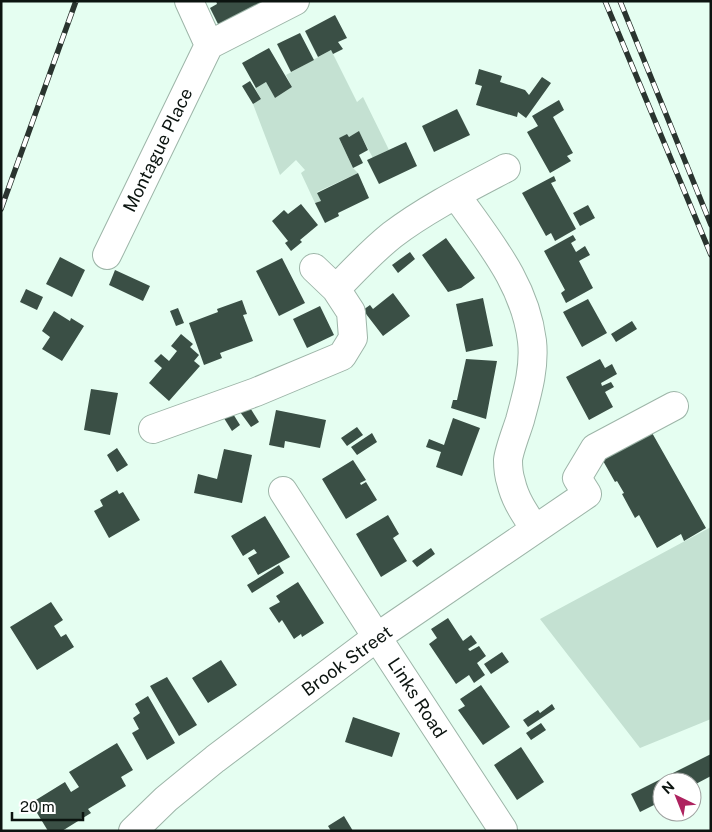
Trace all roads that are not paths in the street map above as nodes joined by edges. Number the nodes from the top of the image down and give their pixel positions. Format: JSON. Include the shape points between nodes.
{"nodes":[{"id":1,"x":189,"y":1,"type":"edge"},
{"id":2,"x":295,"y":1,"type":"edge"},
{"id":3,"x":209,"y":45,"type":"junction"},
{"id":4,"x":506,"y":168,"type":"dead end"},
{"id":5,"x":456,"y":195,"type":"junction"},
{"id":6,"x":106,"y":255,"type":"dead end"},
{"id":7,"x":314,"y":268,"type":"dead end"},
{"id":8,"x":336,"y":289,"type":"junction"},
{"id":9,"x":674,"y":406,"type":"dead end"},
{"id":10,"x":153,"y":429,"type":"dead end"},
{"id":11,"x":283,"y":491,"type":"dead end"},
{"id":12,"x":535,"y":529,"type":"junction"},
{"id":13,"x":377,"y":637,"type":"junction"},
{"id":14,"x":502,"y":830,"type":"edge"},
{"id":15,"x":133,"y":831,"type":"edge"}],
"edges":[{"from":1,"to":3,"type":"street"},
{"from":2,"to":3,"type":"street"},
{"from":3,"to":6,"type":"street","name":"Montague Place"},
{"from":4,"to":5,"type":"street"},
{"from":5,"to":8,"type":"street","via":[[393,234]]},
{"from":5,"to":12,"type":"street","via":[[500,256],[526,311],[532,342],[532,366],[508,459],[519,505]]},
{"from":7,"to":8,"type":"street"},
{"from":8,"to":10,"type":"street","via":[[351,312],[353,338],[342,356],[256,392]]},
{"from":9,"to":12,"type":"street","name":"Brook Street","via":[[595,448],[577,478],[587,494]]},
{"from":11,"to":13,"type":"street","name":"Links Road"},
{"from":12,"to":13,"type":"street","name":"Brook Street"},
{"from":13,"to":14,"type":"street","name":"Links Road"},
{"from":13,"to":15,"type":"street","name":"Brook Street","via":[[215,759]]}]}
